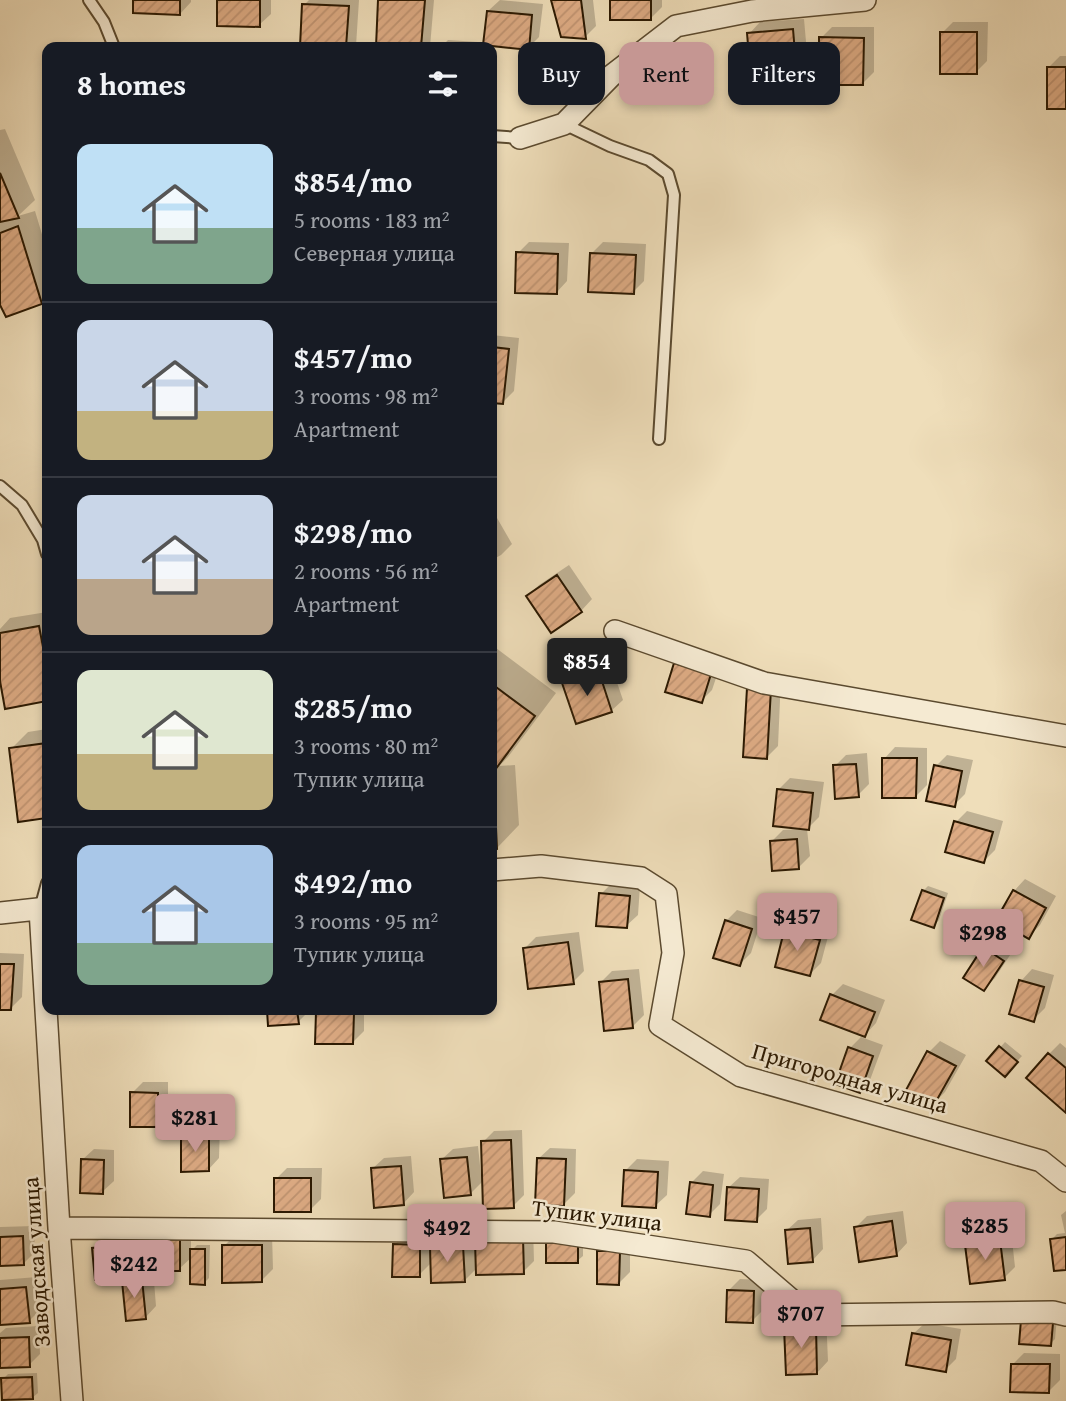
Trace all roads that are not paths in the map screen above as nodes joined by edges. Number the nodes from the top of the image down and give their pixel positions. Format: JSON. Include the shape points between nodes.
{"nodes":[{"id":1,"x":89,"y":0,"type":"edge"},
{"id":2,"x":865,"y":0,"type":"edge"},
{"id":3,"x":112,"y":42,"type":"edge"},
{"id":4,"x":564,"y":124,"type":"junction"},
{"id":5,"x":497,"y":136,"type":"edge"},
{"id":6,"x":520,"y":138,"type":"joint"},
{"id":7,"x":659,"y":439,"type":"dead end"},
{"id":8,"x":0,"y":486,"type":"edge"},
{"id":9,"x":42,"y":538,"type":"edge"},
{"id":10,"x":615,"y":631,"type":"dead end"},
{"id":11,"x":1066,"y":736,"type":"edge"},
{"id":12,"x":497,"y":870,"type":"edge"},
{"id":13,"x":42,"y":909,"type":"edge"},
{"id":14,"x":0,"y":913,"type":"edge"},
{"id":15,"x":48,"y":1015,"type":"edge"},
{"id":16,"x":1066,"y":1181,"type":"edge"},
{"id":17,"x":59,"y":1228,"type":"junction"},
{"id":18,"x":1066,"y":1315,"type":"edge"},
{"id":19,"x":72,"y":1401,"type":"edge"}],
"edges":[{"from":1,"to":3,"type":"lane"},
{"from":2,"to":4,"type":"street","via":[[752,11],[676,26],[611,76]]},
{"from":4,"to":6,"type":"street"},
{"from":4,"to":7,"type":"lane","via":[[649,160],[668,174],[674,195]]},
{"from":5,"to":6,"type":"lane"},
{"from":8,"to":9,"type":"lane","via":[[22,505]]},
{"from":10,"to":11,"type":"street","via":[[764,683]]},
{"from":12,"to":16,"type":"street","name":"Пригородная улица","via":[[541,866],[641,878],[666,894],[673,953],[660,1025],[741,1076],[1041,1161]]},
{"from":13,"to":14,"type":"street"},
{"from":15,"to":17,"type":"street","name":"Заводская улица"},
{"from":17,"to":18,"type":"street","name":"Тупик улица","via":[[554,1232],[746,1261],[809,1315]]},
{"from":17,"to":19,"type":"street","name":"Заводская улица"}]}
